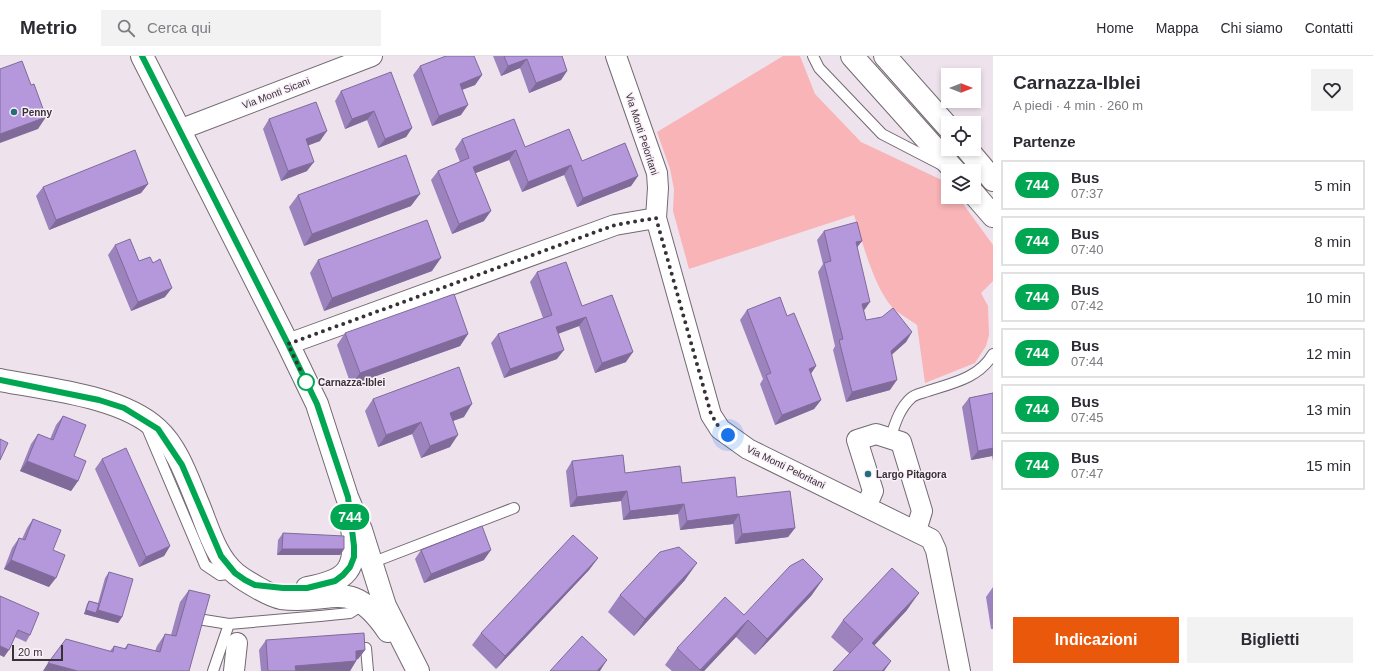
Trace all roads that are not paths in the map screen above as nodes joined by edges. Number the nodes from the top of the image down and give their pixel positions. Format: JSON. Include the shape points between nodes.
{"nodes":[{"id":1,"x":142,"y":56,"type":"edge"},
{"id":2,"x":372,"y":56,"type":"edge"},
{"id":3,"x":616,"y":56,"type":"edge"},
{"id":4,"x":814,"y":56,"type":"edge"},
{"id":5,"x":852,"y":56,"type":"edge"},
{"id":6,"x":888,"y":59,"type":"edge"},
{"id":7,"x":941,"y":120,"type":"edge"},
{"id":8,"x":179,"y":130,"type":"junction"},
{"id":9,"x":975,"y":156,"type":"edge"},
{"id":10,"x":941,"y":164,"type":"edge"},
{"id":11,"x":948,"y":164,"type":"edge"},
{"id":12,"x":989,"y":169,"type":"edge"},
{"id":13,"x":981,"y":202,"type":"edge"},
{"id":14,"x":993,"y":216,"type":"edge"},
{"id":15,"x":656,"y":218,"type":"junction"},
{"id":16,"x":288,"y":344,"type":"junction"},
{"id":17,"x":993,"y":354,"type":"edge"},
{"id":18,"x":0,"y":380,"type":"edge"},
{"id":19,"x":890,"y":439,"type":"junction"},
{"id":20,"x":348,"y":497,"type":"junction"},
{"id":21,"x":866,"y":507,"type":"junction"},
{"id":22,"x":514,"y":508,"type":"dead end"},
{"id":23,"x":916,"y":531,"type":"junction"},
{"id":24,"x":371,"y":563,"type":"junction"},
{"id":25,"x":255,"y":585,"type":"junction"},
{"id":26,"x":364,"y":604,"type":"junction"},
{"id":27,"x":198,"y":619,"type":"edge"},
{"id":28,"x":240,"y":623,"type":"junction"},
{"id":29,"x":229,"y":624,"type":"junction"},
{"id":30,"x":237,"y":643,"type":"joint"},
{"id":31,"x":366,"y":648,"type":"edge"},
{"id":32,"x":213,"y":671,"type":"edge"},
{"id":33,"x":234,"y":671,"type":"edge"},
{"id":34,"x":368,"y":671,"type":"edge"},
{"id":35,"x":417,"y":671,"type":"edge"},
{"id":36,"x":960,"y":671,"type":"edge"}],
"edges":[{"from":1,"to":8,"type":"main road"},
{"from":2,"to":8,"type":"street","name":"Via Monti Sicani"},
{"from":3,"to":15,"type":"street","name":"Via Monti Peloritani","via":[[657,173]]},
{"from":4,"to":10,"type":"lane","via":[[819,68],[882,134]]},
{"from":5,"to":11,"type":"main road"},
{"from":6,"to":7,"type":"main road"},
{"from":8,"to":16,"type":"main road"},
{"from":9,"to":12,"type":"main road"},
{"from":13,"to":14,"type":"main road"},
{"from":15,"to":16,"type":"street","via":[[615,225]]},
{"from":15,"to":21,"type":"street","name":"Via Monti Peloritani","via":[[711,414],[720,429],[748,449]]},
{"from":16,"to":20,"type":"main road","via":[[317,404]]},
{"from":17,"to":19,"type":"lane","via":[[978,373],[912,397],[901,409]]},
{"from":18,"to":25,"type":"main road","via":[[99,400],[124,408],[158,429],[182,465],[225,563],[235,573]]},
{"from":19,"to":21,"type":"street","via":[[876,434],[857,440],[873,491]]},
{"from":19,"to":23,"type":"street","via":[[901,442],[922,512]]},
{"from":20,"to":24,"type":"main road"},
{"from":20,"to":25,"type":"main road","via":[[354,557],[343,575],[335,581],[307,588]]},
{"from":21,"to":23,"type":"street","name":"Via Monti Peloritani"},
{"from":22,"to":24,"type":"lane"},
{"from":23,"to":36,"type":"street","name":"Via Monti Peloritani","via":[[931,539],[936,550]]},
{"from":24,"to":35,"type":"main road","via":[[385,606]]},
{"from":25,"to":26,"type":"main road","via":[[280,598],[342,596]]},
{"from":26,"to":28,"type":"lane","via":[[350,613]]},
{"from":26,"to":35,"type":"main road","via":[[379,617]]},
{"from":27,"to":29,"type":"lane"},
{"from":28,"to":29,"type":"lane"},
{"from":28,"to":30,"type":"lane"},
{"from":29,"to":32,"type":"lane"},
{"from":30,"to":33,"type":"street"},
{"from":31,"to":34,"type":"lane"}]}
